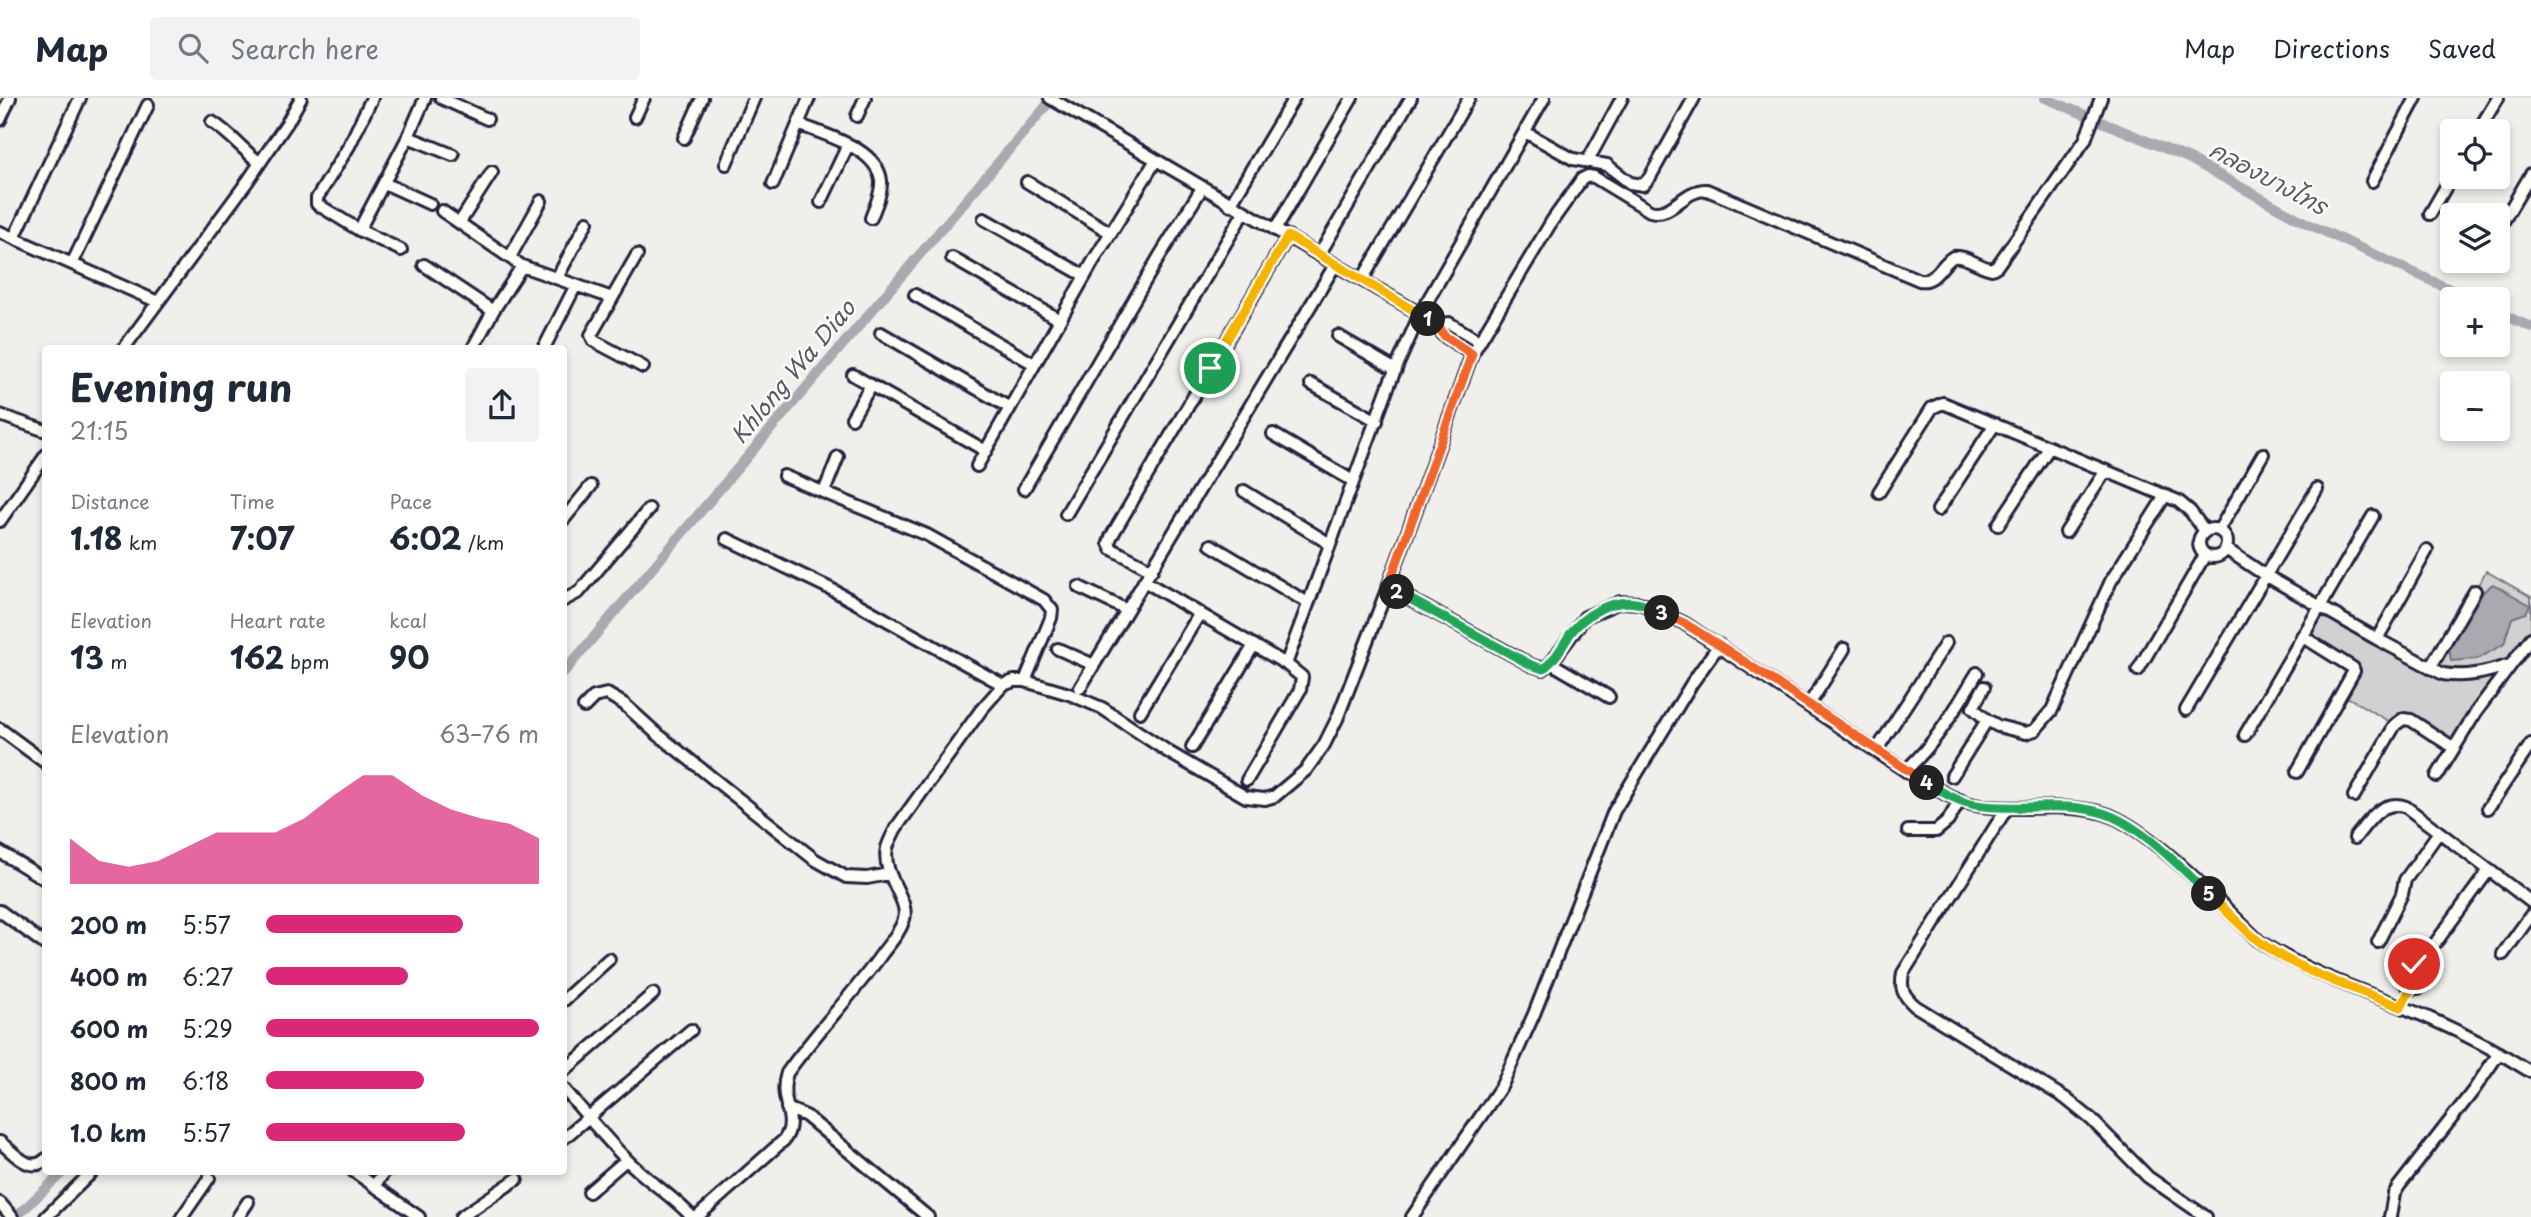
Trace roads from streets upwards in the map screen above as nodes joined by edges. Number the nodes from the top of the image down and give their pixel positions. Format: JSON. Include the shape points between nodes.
{"nodes":[{"id":1,"x":10,"y":98,"type":"edge"},
{"id":2,"x":80,"y":98,"type":"edge"},
{"id":3,"x":301,"y":98,"type":"edge"},
{"id":4,"x":372,"y":98,"type":"edge"},
{"id":5,"x":425,"y":98,"type":"edge"},
{"id":6,"x":441,"y":98,"type":"edge"},
{"id":7,"x":644,"y":98,"type":"edge"},
{"id":8,"x":702,"y":98,"type":"edge"},
{"id":9,"x":754,"y":98,"type":"edge"},
{"id":10,"x":809,"y":98,"type":"edge"},
{"id":11,"x":865,"y":98,"type":"edge"},
{"id":12,"x":1050,"y":98,"type":"edge"},
{"id":13,"x":1294,"y":98,"type":"edge"},
{"id":14,"x":1352,"y":98,"type":"edge"},
{"id":15,"x":1410,"y":98,"type":"edge"},
{"id":16,"x":1469,"y":98,"type":"edge"},
{"id":17,"x":1544,"y":98,"type":"edge"},
{"id":18,"x":1622,"y":98,"type":"edge"},
{"id":19,"x":1694,"y":98,"type":"edge"},
{"id":20,"x":2416,"y":98,"type":"edge"},
{"id":21,"x":2498,"y":98,"type":"edge"},
{"id":22,"x":2101,"y":99,"type":"edge"},
{"id":23,"x":148,"y":105,"type":"dead end"},
{"id":24,"x":635,"y":117,"type":"dead end"},
{"id":25,"x":857,"y":117,"type":"dead end"},
{"id":26,"x":487,"y":119,"type":"dead end"},
{"id":27,"x":2485,"y":119,"type":"edge"},
{"id":28,"x":0,"y":120,"type":"edge"},
{"id":29,"x":212,"y":122,"type":"dead end"},
{"id":30,"x":798,"y":124,"type":"junction"},
{"id":31,"x":1525,"y":132,"type":"junction"},
{"id":32,"x":408,"y":137,"type":"junction"},
{"id":33,"x":684,"y":138,"type":"dead end"},
{"id":34,"x":848,"y":145,"type":"junction"},
{"id":35,"x":453,"y":155,"type":"dead end"},
{"id":36,"x":1156,"y":160,"type":"junction"},
{"id":37,"x":1587,"y":162,"type":"junction"},
{"id":38,"x":260,"y":163,"type":"junction"},
{"id":39,"x":726,"y":164,"type":"dead end"},
{"id":40,"x":492,"y":173,"type":"dead end"},
{"id":41,"x":2531,"y":174,"type":"edge"},
{"id":42,"x":2372,"y":181,"type":"dead end"},
{"id":43,"x":1027,"y":182,"type":"dead end"},
{"id":44,"x":384,"y":183,"type":"junction"},
{"id":45,"x":773,"y":184,"type":"dead end"},
{"id":46,"x":1202,"y":188,"type":"junction"},
{"id":47,"x":2444,"y":189,"type":"edge"},
{"id":48,"x":541,"y":201,"type":"dead end"},
{"id":49,"x":821,"y":202,"type":"dead end"},
{"id":50,"x":430,"y":204,"type":"dead end"},
{"id":51,"x":1230,"y":205,"type":"junction"},
{"id":52,"x":2510,"y":210,"type":"edge"},
{"id":53,"x":442,"y":211,"type":"dead end"},
{"id":54,"x":1244,"y":212,"type":"junction"},
{"id":55,"x":2430,"y":214,"type":"dead end"},
{"id":56,"x":871,"y":218,"type":"dead end"},
{"id":57,"x":985,"y":219,"type":"dead end"},
{"id":58,"x":460,"y":222,"type":"junction"},
{"id":59,"x":587,"y":222,"type":"dead end"},
{"id":60,"x":359,"y":230,"type":"junction"},
{"id":61,"x":1275,"y":230,"type":"junction"},
{"id":62,"x":0,"y":232,"type":"edge"},
{"id":63,"x":1111,"y":233,"type":"junction"},
{"id":64,"x":1288,"y":236,"type":"junction"},
{"id":65,"x":14,"y":238,"type":"junction"},
{"id":66,"x":401,"y":250,"type":"dead end"},
{"id":67,"x":637,"y":255,"type":"dead end"},
{"id":68,"x":1319,"y":255,"type":"junction"},
{"id":69,"x":510,"y":257,"type":"junction"},
{"id":70,"x":952,"y":258,"type":"dead end"},
{"id":71,"x":72,"y":264,"type":"junction"},
{"id":72,"x":424,"y":265,"type":"dead end"},
{"id":73,"x":1335,"y":265,"type":"junction"},
{"id":74,"x":522,"y":266,"type":"junction"},
{"id":75,"x":1085,"y":276,"type":"junction"},
{"id":76,"x":557,"y":278,"type":"junction"},
{"id":77,"x":1362,"y":281,"type":"junction"},
{"id":78,"x":576,"y":285,"type":"junction"},
{"id":79,"x":915,"y":295,"type":"dead end"},
{"id":80,"x":612,"y":298,"type":"junction"},
{"id":81,"x":158,"y":302,"type":"junction"},
{"id":82,"x":493,"y":311,"type":"junction"},
{"id":83,"x":1420,"y":314,"type":"junction"},
{"id":84,"x":1060,"y":320,"type":"junction"},
{"id":85,"x":1439,"y":325,"type":"junction"},
{"id":86,"x":881,"y":333,"type":"dead end"},
{"id":87,"x":1338,"y":336,"type":"dead end"},
{"id":88,"x":1479,"y":341,"type":"junction"},
{"id":89,"x":126,"y":345,"type":"edge"},
{"id":90,"x":475,"y":345,"type":"edge"},
{"id":91,"x":546,"y":345,"type":"edge"},
{"id":92,"x":1472,"y":354,"type":"junction"},
{"id":93,"x":1034,"y":364,"type":"junction"},
{"id":94,"x":643,"y":367,"type":"dead end"},
{"id":95,"x":1396,"y":370,"type":"junction"},
{"id":96,"x":853,"y":375,"type":"dead end"},
{"id":97,"x":1311,"y":384,"type":"dead end"},
{"id":98,"x":871,"y":385,"type":"junction"},
{"id":99,"x":1010,"y":408,"type":"junction"},
{"id":100,"x":0,"y":415,"type":"edge"},
{"id":101,"x":852,"y":418,"type":"dead end"},
{"id":102,"x":1377,"y":421,"type":"junction"},
{"id":103,"x":1995,"y":424,"type":"junction"},
{"id":104,"x":42,"y":431,"type":"edge"},
{"id":105,"x":1273,"y":433,"type":"dead end"},
{"id":106,"x":2049,"y":448,"type":"junction"},
{"id":107,"x":986,"y":451,"type":"junction"},
{"id":108,"x":2263,"y":454,"type":"dead end"},
{"id":109,"x":838,"y":457,"type":"dead end"},
{"id":110,"x":42,"y":461,"type":"edge"},
{"id":111,"x":976,"y":466,"type":"dead end"},
{"id":112,"x":2105,"y":472,"type":"junction"},
{"id":113,"x":784,"y":476,"type":"dead end"},
{"id":114,"x":1353,"y":481,"type":"junction"},
{"id":115,"x":591,"y":486,"type":"dead end"},
{"id":116,"x":1024,"y":489,"type":"dead end"},
{"id":117,"x":2317,"y":489,"type":"dead end"},
{"id":118,"x":1244,"y":491,"type":"dead end"},
{"id":119,"x":824,"y":492,"type":"junction"},
{"id":120,"x":1878,"y":492,"type":"dead end"},
{"id":121,"x":2165,"y":496,"type":"junction"},
{"id":122,"x":649,"y":509,"type":"dead end"},
{"id":123,"x":1938,"y":510,"type":"dead end"},
{"id":124,"x":1066,"y":514,"type":"dead end"},
{"id":125,"x":567,"y":515,"type":"edge"},
{"id":126,"x":2373,"y":516,"type":"dead end"},
{"id":127,"x":0,"y":522,"type":"edge"},
{"id":128,"x":1998,"y":525,"type":"dead end"},
{"id":129,"x":2219,"y":530,"type":"junction"},
{"id":130,"x":2205,"y":531,"type":"junction"},
{"id":131,"x":2066,"y":532,"type":"dead end"},
{"id":132,"x":727,"y":539,"type":"dead end"},
{"id":133,"x":1330,"y":544,"type":"junction"},
{"id":134,"x":1212,"y":545,"type":"dead end"},
{"id":135,"x":2226,"y":549,"type":"junction"},
{"id":136,"x":2427,"y":550,"type":"dead end"},
{"id":137,"x":2205,"y":555,"type":"junction"},
{"id":138,"x":1152,"y":569,"type":"junction"},
{"id":139,"x":2265,"y":575,"type":"junction"},
{"id":140,"x":1144,"y":581,"type":"junction"},
{"id":141,"x":1079,"y":587,"type":"dead end"},
{"id":142,"x":1388,"y":587,"type":"junction"},
{"id":143,"x":2475,"y":591,"type":"dead end"},
{"id":144,"x":567,"y":599,"type":"edge"},
{"id":145,"x":1308,"y":603,"type":"junction"},
{"id":146,"x":2321,"y":606,"type":"junction"},
{"id":147,"x":1127,"y":610,"type":"junction"},
{"id":148,"x":1200,"y":613,"type":"junction"},
{"id":149,"x":2302,"y":636,"type":"junction"},
{"id":150,"x":2377,"y":639,"type":"junction"},
{"id":151,"x":2531,"y":639,"type":"edge"},
{"id":152,"x":1946,"y":643,"type":"dead end"},
{"id":153,"x":1254,"y":645,"type":"junction"},
{"id":154,"x":1719,"y":645,"type":"junction"},
{"id":155,"x":1058,"y":649,"type":"dead end"},
{"id":156,"x":1843,"y":649,"type":"dead end"},
{"id":157,"x":1551,"y":663,"type":"junction"},
{"id":158,"x":1286,"y":664,"type":"junction"},
{"id":159,"x":1094,"y":665,"type":"junction"},
{"id":160,"x":2511,"y":665,"type":"junction"},
{"id":161,"x":2430,"y":668,"type":"junction"},
{"id":162,"x":2138,"y":670,"type":"dead end"},
{"id":163,"x":1977,"y":673,"type":"dead end"},
{"id":164,"x":1025,"y":681,"type":"junction"},
{"id":165,"x":1003,"y":684,"type":"junction"},
{"id":166,"x":1984,"y":687,"type":"dead end"},
{"id":167,"x":1080,"y":688,"type":"dead end"},
{"id":168,"x":1609,"y":697,"type":"dead end"},
{"id":169,"x":1808,"y":706,"type":"junction"},
{"id":170,"x":584,"y":707,"type":"dead end"},
{"id":171,"x":2186,"y":710,"type":"dead end"},
{"id":172,"x":1140,"y":712,"type":"dead end"},
{"id":173,"x":1987,"y":720,"type":"junction"},
{"id":174,"x":0,"y":729,"type":"edge"},
{"id":175,"x":2245,"y":735,"type":"dead end"},
{"id":176,"x":2531,"y":744,"type":"edge"},
{"id":177,"x":1192,"y":747,"type":"dead end"},
{"id":178,"x":2454,"y":748,"type":"junction"},
{"id":179,"x":1876,"y":751,"type":"junction"},
{"id":180,"x":42,"y":760,"type":"edge"},
{"id":181,"x":1906,"y":771,"type":"junction"},
{"id":182,"x":2297,"y":772,"type":"dead end"},
{"id":183,"x":1952,"y":776,"type":"dead end"},
{"id":184,"x":2437,"y":776,"type":"dead end"},
{"id":185,"x":1247,"y":780,"type":"dead end"},
{"id":186,"x":2354,"y":796,"type":"dead end"},
{"id":187,"x":1960,"y":800,"type":"junction"},
{"id":188,"x":2488,"y":807,"type":"dead end"},
{"id":189,"x":2007,"y":808,"type":"junction"},
{"id":190,"x":1908,"y":831,"type":"dead end"},
{"id":191,"x":2439,"y":832,"type":"junction"},
{"id":192,"x":2355,"y":838,"type":"dead end"},
{"id":193,"x":0,"y":852,"type":"edge"},
{"id":194,"x":2489,"y":870,"type":"junction"},
{"id":195,"x":888,"y":874,"type":"junction"},
{"id":196,"x":42,"y":878,"type":"edge"},
{"id":197,"x":2531,"y":902,"type":"edge"},
{"id":198,"x":0,"y":911,"type":"edge"},
{"id":199,"x":2531,"y":915,"type":"edge"},
{"id":200,"x":42,"y":942,"type":"edge"},
{"id":201,"x":2378,"y":942,"type":"dead end"},
{"id":202,"x":2503,"y":954,"type":"dead end"},
{"id":203,"x":609,"y":959,"type":"dead end"},
{"id":204,"x":2420,"y":964,"type":"junction"},
{"id":205,"x":2411,"y":988,"type":"junction"},
{"id":206,"x":653,"y":994,"type":"dead end"},
{"id":207,"x":567,"y":997,"type":"edge"},
{"id":208,"x":2401,"y":1007,"type":"junction"},
{"id":209,"x":691,"y":1030,"type":"dead end"},
{"id":210,"x":2499,"y":1053,"type":"junction"},
{"id":211,"x":567,"y":1068,"type":"edge"},
{"id":212,"x":2531,"y":1072,"type":"edge"},
{"id":213,"x":567,"y":1092,"type":"edge"},
{"id":214,"x":787,"y":1108,"type":"junction"},
{"id":215,"x":589,"y":1118,"type":"junction"},
{"id":216,"x":567,"y":1136,"type":"edge"},
{"id":217,"x":0,"y":1142,"type":"edge"},
{"id":218,"x":626,"y":1160,"type":"junction"},
{"id":219,"x":42,"y":1163,"type":"edge"},
{"id":220,"x":89,"y":1175,"type":"edge"},
{"id":221,"x":359,"y":1175,"type":"edge"},
{"id":222,"x":382,"y":1175,"type":"edge"},
{"id":223,"x":209,"y":1178,"type":"dead end"},
{"id":224,"x":517,"y":1179,"type":"dead end"},
{"id":225,"x":374,"y":1186,"type":"junction"},
{"id":226,"x":589,"y":1192,"type":"dead end"},
{"id":227,"x":248,"y":1202,"type":"dead end"},
{"id":228,"x":0,"y":1203,"type":"edge"},
{"id":229,"x":11,"y":1216,"type":"edge"},
{"id":230,"x":46,"y":1217,"type":"edge"},
{"id":231,"x":182,"y":1217,"type":"edge"},
{"id":232,"x":238,"y":1217,"type":"edge"},
{"id":233,"x":419,"y":1217,"type":"edge"},
{"id":234,"x":461,"y":1217,"type":"edge"},
{"id":235,"x":695,"y":1217,"type":"edge"},
{"id":236,"x":928,"y":1217,"type":"edge"},
{"id":237,"x":1412,"y":1217,"type":"edge"},
{"id":238,"x":2206,"y":1217,"type":"edge"},
{"id":239,"x":2390,"y":1217,"type":"edge"}],
"edges":[{"from":1,"to":28,"type":"street"},
{"from":2,"to":65,"type":"street"},
{"from":3,"to":38,"type":"street"},
{"from":4,"to":60,"type":"street","via":[[317,198],[321,208]]},
{"from":5,"to":32,"type":"street"},
{"from":6,"to":26,"type":"street"},
{"from":7,"to":24,"type":"street"},
{"from":8,"to":33,"type":"street"},
{"from":9,"to":39,"type":"street"},
{"from":10,"to":30,"type":"street"},
{"from":11,"to":25,"type":"street"},
{"from":12,"to":36,"type":"street"},
{"from":13,"to":51,"type":"street"},
{"from":14,"to":61,"type":"street"},
{"from":15,"to":68,"type":"street"},
{"from":16,"to":77,"type":"street"},
{"from":17,"to":31,"type":"street"},
{"from":18,"to":37,"type":"street"},
{"from":19,"to":37,"type":"street","via":[[1643,185],[1630,183],[1606,165]]},
{"from":20,"to":42,"type":"street"},
{"from":21,"to":27,"type":"street"},
{"from":22,"to":88,"type":"street","via":[[2086,137],[1992,269],[1960,256],[1948,260],[1932,279],[1919,280],[1707,190],[1689,193],[1657,214],[1588,176],[1552,221]]},
{"from":23,"to":71,"type":"street"},
{"from":29,"to":38,"type":"street"},
{"from":30,"to":34,"type":"street"},
{"from":30,"to":45,"type":"street"},
{"from":31,"to":37,"type":"street"},
{"from":31,"to":83,"type":"street"},
{"from":32,"to":35,"type":"street"},
{"from":32,"to":44,"type":"street"},
{"from":34,"to":49,"type":"street"},
{"from":34,"to":56,"type":"street","via":[[863,152],[879,172],[880,192]]},
{"from":36,"to":46,"type":"street"},
{"from":36,"to":63,"type":"street"},
{"from":38,"to":81,"type":"street"},
{"from":40,"to":58,"type":"street"},
{"from":41,"to":52,"type":"street"},
{"from":43,"to":63,"type":"street"},
{"from":44,"to":50,"type":"street"},
{"from":44,"to":60,"type":"street"},
{"from":46,"to":51,"type":"street"},
{"from":46,"to":116,"type":"street"},
{"from":47,"to":55,"type":"street"},
{"from":48,"to":69,"type":"street"},
{"from":51,"to":54,"type":"street"},
{"from":53,"to":58,"type":"street"},
{"from":54,"to":61,"type":"street"},
{"from":54,"to":124,"type":"street"},
{"from":57,"to":75,"type":"street"},
{"from":58,"to":69,"type":"street"},
{"from":59,"to":76,"type":"street"},
{"from":60,"to":66,"type":"street"},
{"from":61,"to":64,"type":"street"},
{"from":62,"to":65,"type":"street"},
{"from":63,"to":75,"type":"street"},
{"from":64,"to":68,"type":"street"},
{"from":64,"to":138,"type":"street","via":[[1111,537],[1112,549]]},
{"from":65,"to":71,"type":"street"},
{"from":67,"to":80,"type":"street"},
{"from":68,"to":73,"type":"street"},
{"from":69,"to":74,"type":"street"},
{"from":70,"to":84,"type":"street"},
{"from":71,"to":81,"type":"street"},
{"from":72,"to":82,"type":"street"},
{"from":73,"to":77,"type":"street"},
{"from":73,"to":138,"type":"street"},
{"from":74,"to":76,"type":"street"},
{"from":74,"to":82,"type":"street"},
{"from":75,"to":84,"type":"street"},
{"from":76,"to":78,"type":"street"},
{"from":77,"to":83,"type":"street"},
{"from":78,"to":80,"type":"street"},
{"from":78,"to":91,"type":"street"},
{"from":79,"to":93,"type":"street"},
{"from":80,"to":94,"type":"street","via":[[592,338]]},
{"from":81,"to":89,"type":"street"},
{"from":82,"to":90,"type":"street"},
{"from":83,"to":85,"type":"street"},
{"from":83,"to":95,"type":"street"},
{"from":84,"to":93,"type":"street"},
{"from":85,"to":88,"type":"street","via":[[1449,323]]},
{"from":85,"to":92,"type":"street","via":[[1443,335]]},
{"from":86,"to":99,"type":"street"},
{"from":87,"to":95,"type":"street"},
{"from":88,"to":92,"type":"street"},
{"from":92,"to":142,"type":"street"},
{"from":93,"to":99,"type":"street"},
{"from":95,"to":102,"type":"street"},
{"from":96,"to":98,"type":"street"},
{"from":97,"to":102,"type":"street"},
{"from":98,"to":101,"type":"street"},
{"from":98,"to":107,"type":"street"},
{"from":99,"to":107,"type":"street"},
{"from":100,"to":104,"type":"street"},
{"from":102,"to":114,"type":"street"},
{"from":103,"to":106,"type":"street"},
{"from":103,"to":120,"type":"street","via":[[1937,404]]},
{"from":103,"to":123,"type":"street"},
{"from":105,"to":114,"type":"street"},
{"from":106,"to":112,"type":"street"},
{"from":106,"to":128,"type":"street"},
{"from":107,"to":111,"type":"street"},
{"from":108,"to":129,"type":"street"},
{"from":109,"to":119,"type":"street"},
{"from":110,"to":127,"type":"street"},
{"from":112,"to":121,"type":"street"},
{"from":112,"to":131,"type":"street"},
{"from":113,"to":119,"type":"street"},
{"from":114,"to":133,"type":"street"},
{"from":115,"to":125,"type":"street"},
{"from":117,"to":139,"type":"street"},
{"from":118,"to":133,"type":"street"},
{"from":119,"to":164,"type":"street","via":[[927,535],[1044,600],[1052,610],[1051,618]]},
{"from":121,"to":130,"type":"street","via":[[2190,510]]},
{"from":121,"to":173,"type":"street","via":[[2111,581],[2052,710],[2035,730],[2026,733]]},
{"from":122,"to":144,"type":"street","via":[[579,592]]},
{"from":126,"to":146,"type":"street"},
{"from":129,"to":130,"type":"street"},
{"from":129,"to":135,"type":"street","via":[[2226,538]]},
{"from":130,"to":137,"type":"street","via":[[2199,543]]},
{"from":132,"to":165,"type":"street","via":[[831,589]]},
{"from":133,"to":145,"type":"street"},
{"from":134,"to":145,"type":"street"},
{"from":135,"to":137,"type":"street","via":[[2220,555]]},
{"from":135,"to":139,"type":"street"},
{"from":136,"to":150,"type":"street"},
{"from":137,"to":162,"type":"street"},
{"from":138,"to":140,"type":"street"},
{"from":139,"to":146,"type":"street"},
{"from":139,"to":171,"type":"street"},
{"from":140,"to":147,"type":"street"},
{"from":140,"to":148,"type":"street"},
{"from":141,"to":147,"type":"street"},
{"from":142,"to":157,"type":"street","via":[[1531,665],[1543,669]]},
{"from":142,"to":164,"type":"street","via":[[1324,745],[1306,771],[1265,799],[1246,797],[1102,708]]},
{"from":143,"to":161,"type":"street"},
{"from":145,"to":158,"type":"street"},
{"from":146,"to":149,"type":"street"},
{"from":146,"to":150,"type":"street"},
{"from":147,"to":159,"type":"street"},
{"from":148,"to":153,"type":"street"},
{"from":148,"to":172,"type":"street"},
{"from":149,"to":175,"type":"street"},
{"from":149,"to":182,"type":"street","via":[[2354,671]]},
{"from":150,"to":161,"type":"street"},
{"from":151,"to":160,"type":"street"},
{"from":152,"to":179,"type":"street"},
{"from":153,"to":158,"type":"street"},
{"from":153,"to":177,"type":"street"},
{"from":154,"to":157,"type":"street","via":[[1640,603],[1620,602],[1585,617]]},
{"from":154,"to":169,"type":"street"},
{"from":154,"to":237,"type":"street","via":[[1614,811],[1502,1085]]},
{"from":155,"to":159,"type":"street"},
{"from":156,"to":169,"type":"street"},
{"from":157,"to":168,"type":"street"},
{"from":158,"to":185,"type":"street","via":[[1297,670],[1303,683]]},
{"from":159,"to":167,"type":"street"},
{"from":160,"to":161,"type":"street","via":[[2454,676]]},
{"from":160,"to":178,"type":"street"},
{"from":163,"to":181,"type":"street","via":[[1950,718]]},
{"from":164,"to":165,"type":"street"},
{"from":165,"to":195,"type":"street","via":[[896,828],[887,848]]},
{"from":166,"to":173,"type":"street","via":[[1973,708]]},
{"from":169,"to":179,"type":"street"},
{"from":170,"to":195,"type":"street","via":[[594,697],[607,694],[624,704],[814,859],[846,877]]},
{"from":173,"to":183,"type":"street"},
{"from":174,"to":180,"type":"street"},
{"from":176,"to":188,"type":"street"},
{"from":178,"to":184,"type":"street"},
{"from":178,"to":186,"type":"street","via":[[2403,719],[2395,725]]},
{"from":179,"to":181,"type":"street"},
{"from":181,"to":187,"type":"street"},
{"from":187,"to":189,"type":"street"},
{"from":187,"to":190,"type":"street","via":[[1936,831]]},
{"from":189,"to":208,"type":"street","via":[[2050,807],[2105,814],[2149,840],[2274,951]]},
{"from":189,"to":238,"type":"street","via":[[1903,973],[1900,988],[1915,1006],[2079,1108],[2148,1177]]},
{"from":191,"to":192,"type":"street","via":[[2399,804],[2380,809]]},
{"from":191,"to":194,"type":"street"},
{"from":191,"to":201,"type":"street","via":[[2405,880]]},
{"from":193,"to":196,"type":"street"},
{"from":194,"to":197,"type":"street"},
{"from":194,"to":204,"type":"street"},
{"from":195,"to":214,"type":"street","via":[[902,902],[905,916],[900,929],[787,1073],[783,1086]]},
{"from":198,"to":200,"type":"street"},
{"from":199,"to":202,"type":"street"},
{"from":203,"to":207,"type":"street"},
{"from":204,"to":205,"type":"street","via":[[2427,981]]},
{"from":204,"to":205,"type":"street","via":[[2404,971],[2403,978]]},
{"from":205,"to":208,"type":"street"},
{"from":206,"to":211,"type":"street"},
{"from":208,"to":210,"type":"street"},
{"from":209,"to":215,"type":"street"},
{"from":210,"to":212,"type":"street"},
{"from":210,"to":239,"type":"street","via":[[2399,1186]]},
{"from":213,"to":215,"type":"street"},
{"from":214,"to":235,"type":"street","via":[[790,1132],[784,1140]]},
{"from":214,"to":236,"type":"street","via":[[806,1116]]},
{"from":215,"to":216,"type":"street"},
{"from":215,"to":218,"type":"street"},
{"from":217,"to":219,"type":"street","via":[[24,1162]]},
{"from":218,"to":226,"type":"street"},
{"from":218,"to":235,"type":"street"},
{"from":220,"to":230,"type":"street"},
{"from":221,"to":225,"type":"street"},
{"from":222,"to":225,"type":"street"},
{"from":223,"to":231,"type":"street"},
{"from":224,"to":234,"type":"street"},
{"from":225,"to":233,"type":"street"},
{"from":227,"to":232,"type":"street"},
{"from":228,"to":229,"type":"street"}]}
